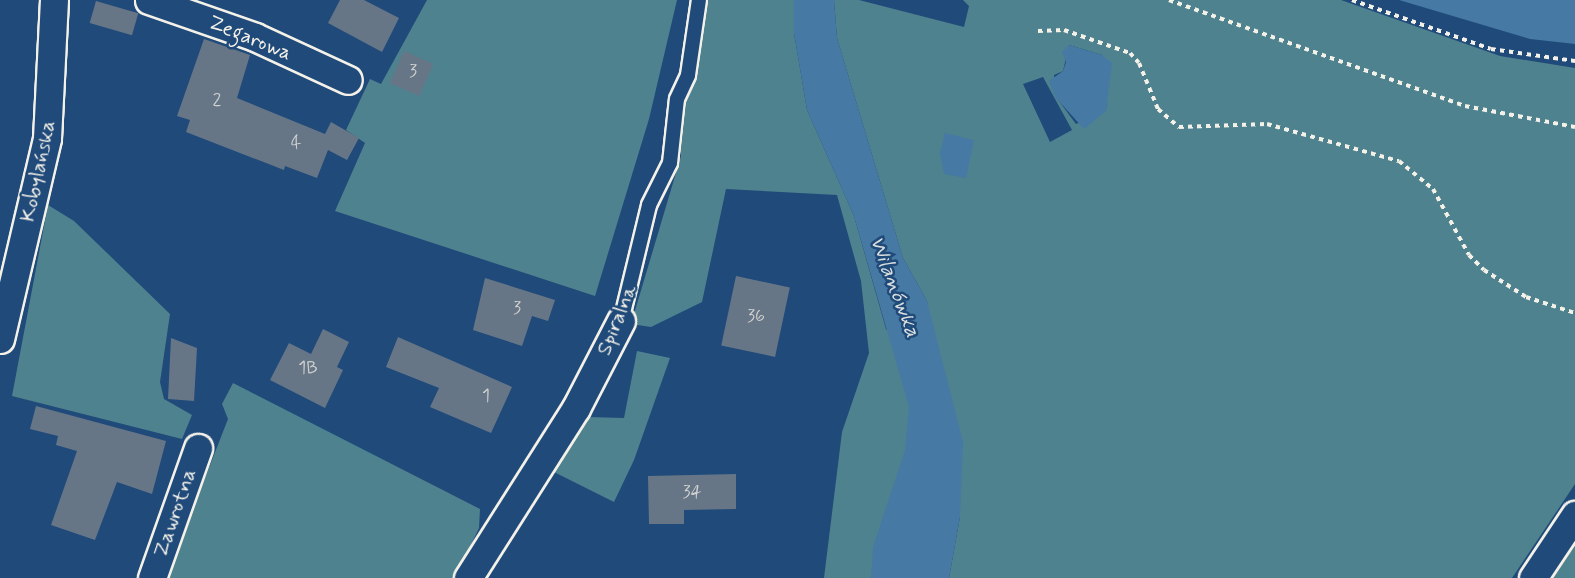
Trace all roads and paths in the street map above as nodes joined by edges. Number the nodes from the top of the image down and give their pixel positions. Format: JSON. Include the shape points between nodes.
{"nodes":[{"id":1,"x":54,"y":0,"type":"edge"},
{"id":2,"x":149,"y":0,"type":"edge"},
{"id":3,"x":699,"y":0,"type":"edge"},
{"id":4,"x":1169,"y":0,"type":"edge"},
{"id":5,"x":1352,"y":0,"type":"edge"},
{"id":6,"x":1038,"y":31,"type":"dead end"},
{"id":7,"x":1575,"y":61,"type":"edge"},
{"id":8,"x":348,"y":80,"type":"dead end"},
{"id":9,"x":1575,"y":127,"type":"edge"},
{"id":10,"x":1575,"y":313,"type":"edge"},
{"id":11,"x":621,"y":321,"type":"joint"},
{"id":12,"x":0,"y":339,"type":"edge"},
{"id":13,"x":198,"y":448,"type":"dead end"},
{"id":14,"x":1575,"y":515,"type":"edge"},
{"id":15,"x":152,"y":578,"type":"edge"},
{"id":16,"x":468,"y":578,"type":"edge"},
{"id":17,"x":1533,"y":578,"type":"edge"}],
"edges":[{"from":1,"to":12,"type":"street","name":"Kobylańska","via":[[47,138]]},
{"from":2,"to":8,"type":"street","name":"Zegarowa","via":[[255,37]]},
{"from":3,"to":11,"type":"lane","name":"Spiralna","via":[[688,75],[677,99],[670,163],[649,205]]},
{"from":4,"to":9,"type":"path","via":[[1466,106]]},
{"from":5,"to":7,"type":"path","via":[[1491,49]]},
{"from":6,"to":10,"type":"path","via":[[1064,30],[1130,53],[1139,63],[1158,109],[1179,127],[1267,124],[1399,161],[1433,189],[1469,255],[1484,270],[1526,297]]},
{"from":11,"to":16,"type":"street","name":"Spiralna","via":[[576,408]]},
{"from":13,"to":15,"type":"street","name":"Zawrotna"},
{"from":14,"to":17,"type":"street"}]}
